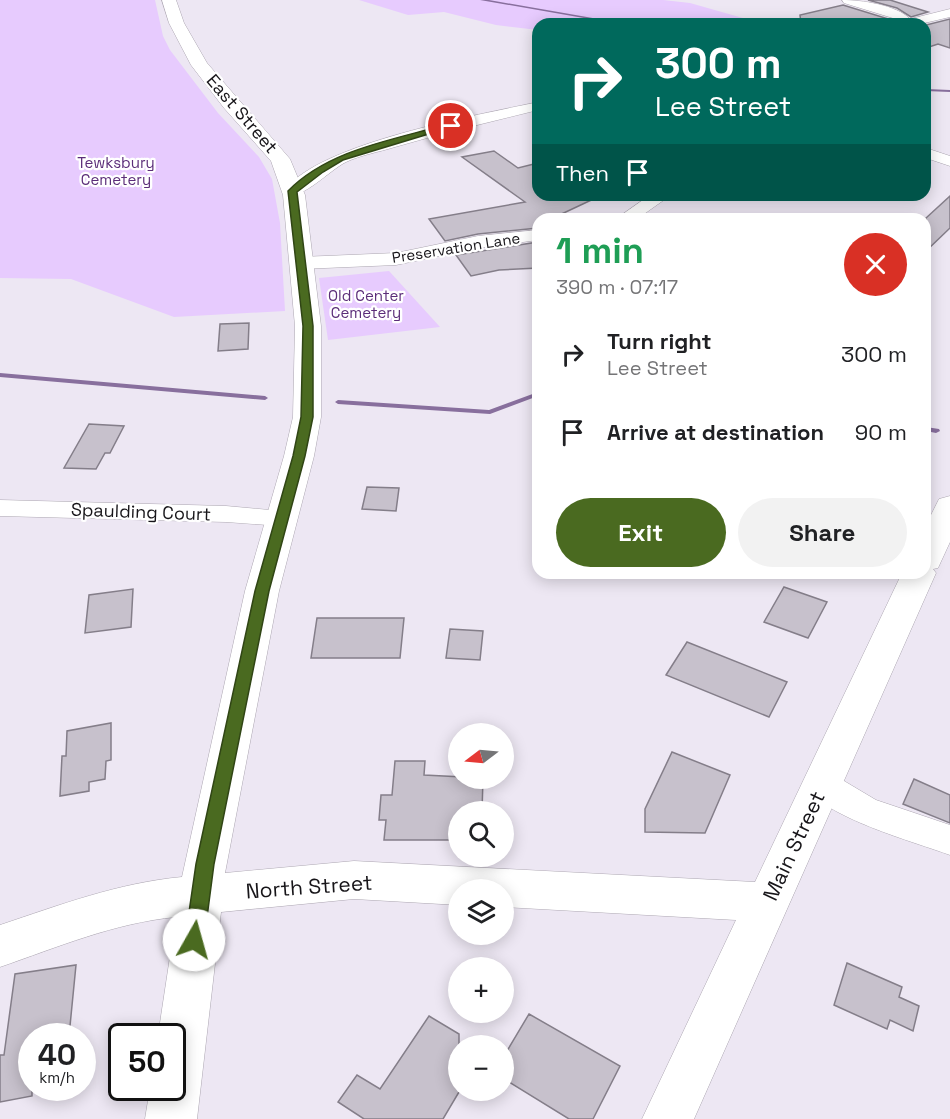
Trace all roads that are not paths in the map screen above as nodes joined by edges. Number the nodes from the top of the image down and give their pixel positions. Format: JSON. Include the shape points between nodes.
{"nodes":[{"id":1,"x":169,"y":0,"type":"edge"},
{"id":2,"x":848,"y":0,"type":"edge"},
{"id":3,"x":950,"y":13,"type":"edge"},
{"id":4,"x":902,"y":18,"type":"edge"},
{"id":5,"x":930,"y":18,"type":"edge"},
{"id":6,"x":532,"y":107,"type":"edge"},
{"id":7,"x":931,"y":155,"type":"edge"},
{"id":8,"x":950,"y":161,"type":"edge"},
{"id":9,"x":293,"y":191,"type":"junction"},
{"id":10,"x":653,"y":201,"type":"edge"},
{"id":11,"x":634,"y":213,"type":"edge"},
{"id":12,"x":532,"y":236,"type":"edge"},
{"id":13,"x":301,"y":263,"type":"junction"},
{"id":14,"x":950,"y":506,"type":"edge"},
{"id":15,"x":0,"y":508,"type":"edge"},
{"id":16,"x":282,"y":518,"type":"junction"},
{"id":17,"x":931,"y":549,"type":"edge"},
{"id":18,"x":916,"y":579,"type":"edge"},
{"id":19,"x":822,"y":785,"type":"junction"},
{"id":20,"x":950,"y":840,"type":"edge"},
{"id":21,"x":200,"y":896,"type":"junction"},
{"id":22,"x":768,"y":902,"type":"junction"},
{"id":23,"x":0,"y":946,"type":"edge"},
{"id":24,"x":171,"y":1119,"type":"edge"},
{"id":25,"x":668,"y":1119,"type":"edge"}],
"edges":[{"from":1,"to":9,"type":"main road","name":"East Street","via":[[178,30],[189,49],[280,159]]},
{"from":2,"to":4,"type":"street"},
{"from":3,"to":5,"type":"street"},
{"from":6,"to":9,"type":"street","via":[[340,158]]},
{"from":7,"to":8,"type":"street"},
{"from":9,"to":13,"type":"main road","name":"East Street"},
{"from":10,"to":11,"type":"street"},
{"from":12,"to":13,"type":"street","name":"Preservation Lane","via":[[396,259]]},
{"from":13,"to":16,"type":"main road","name":"East Street","via":[[308,326],[307,417]]},
{"from":14,"to":17,"type":"main road"},
{"from":15,"to":16,"type":"street","name":"Spaulding Court"},
{"from":16,"to":21,"type":"main road","name":"East Street","via":[[262,591]]},
{"from":18,"to":19,"type":"main road","name":"Main Street"},
{"from":19,"to":20,"type":"street","via":[[864,810]]},
{"from":19,"to":22,"type":"main road","name":"Main Street"},
{"from":21,"to":22,"type":"main road","name":"North Street","via":[[354,880]]},
{"from":21,"to":23,"type":"main road","name":"North Street","via":[[146,900],[112,908]]},
{"from":21,"to":24,"type":"main road","name":"East Street"},
{"from":22,"to":25,"type":"main road","name":"Main Street"}]}
